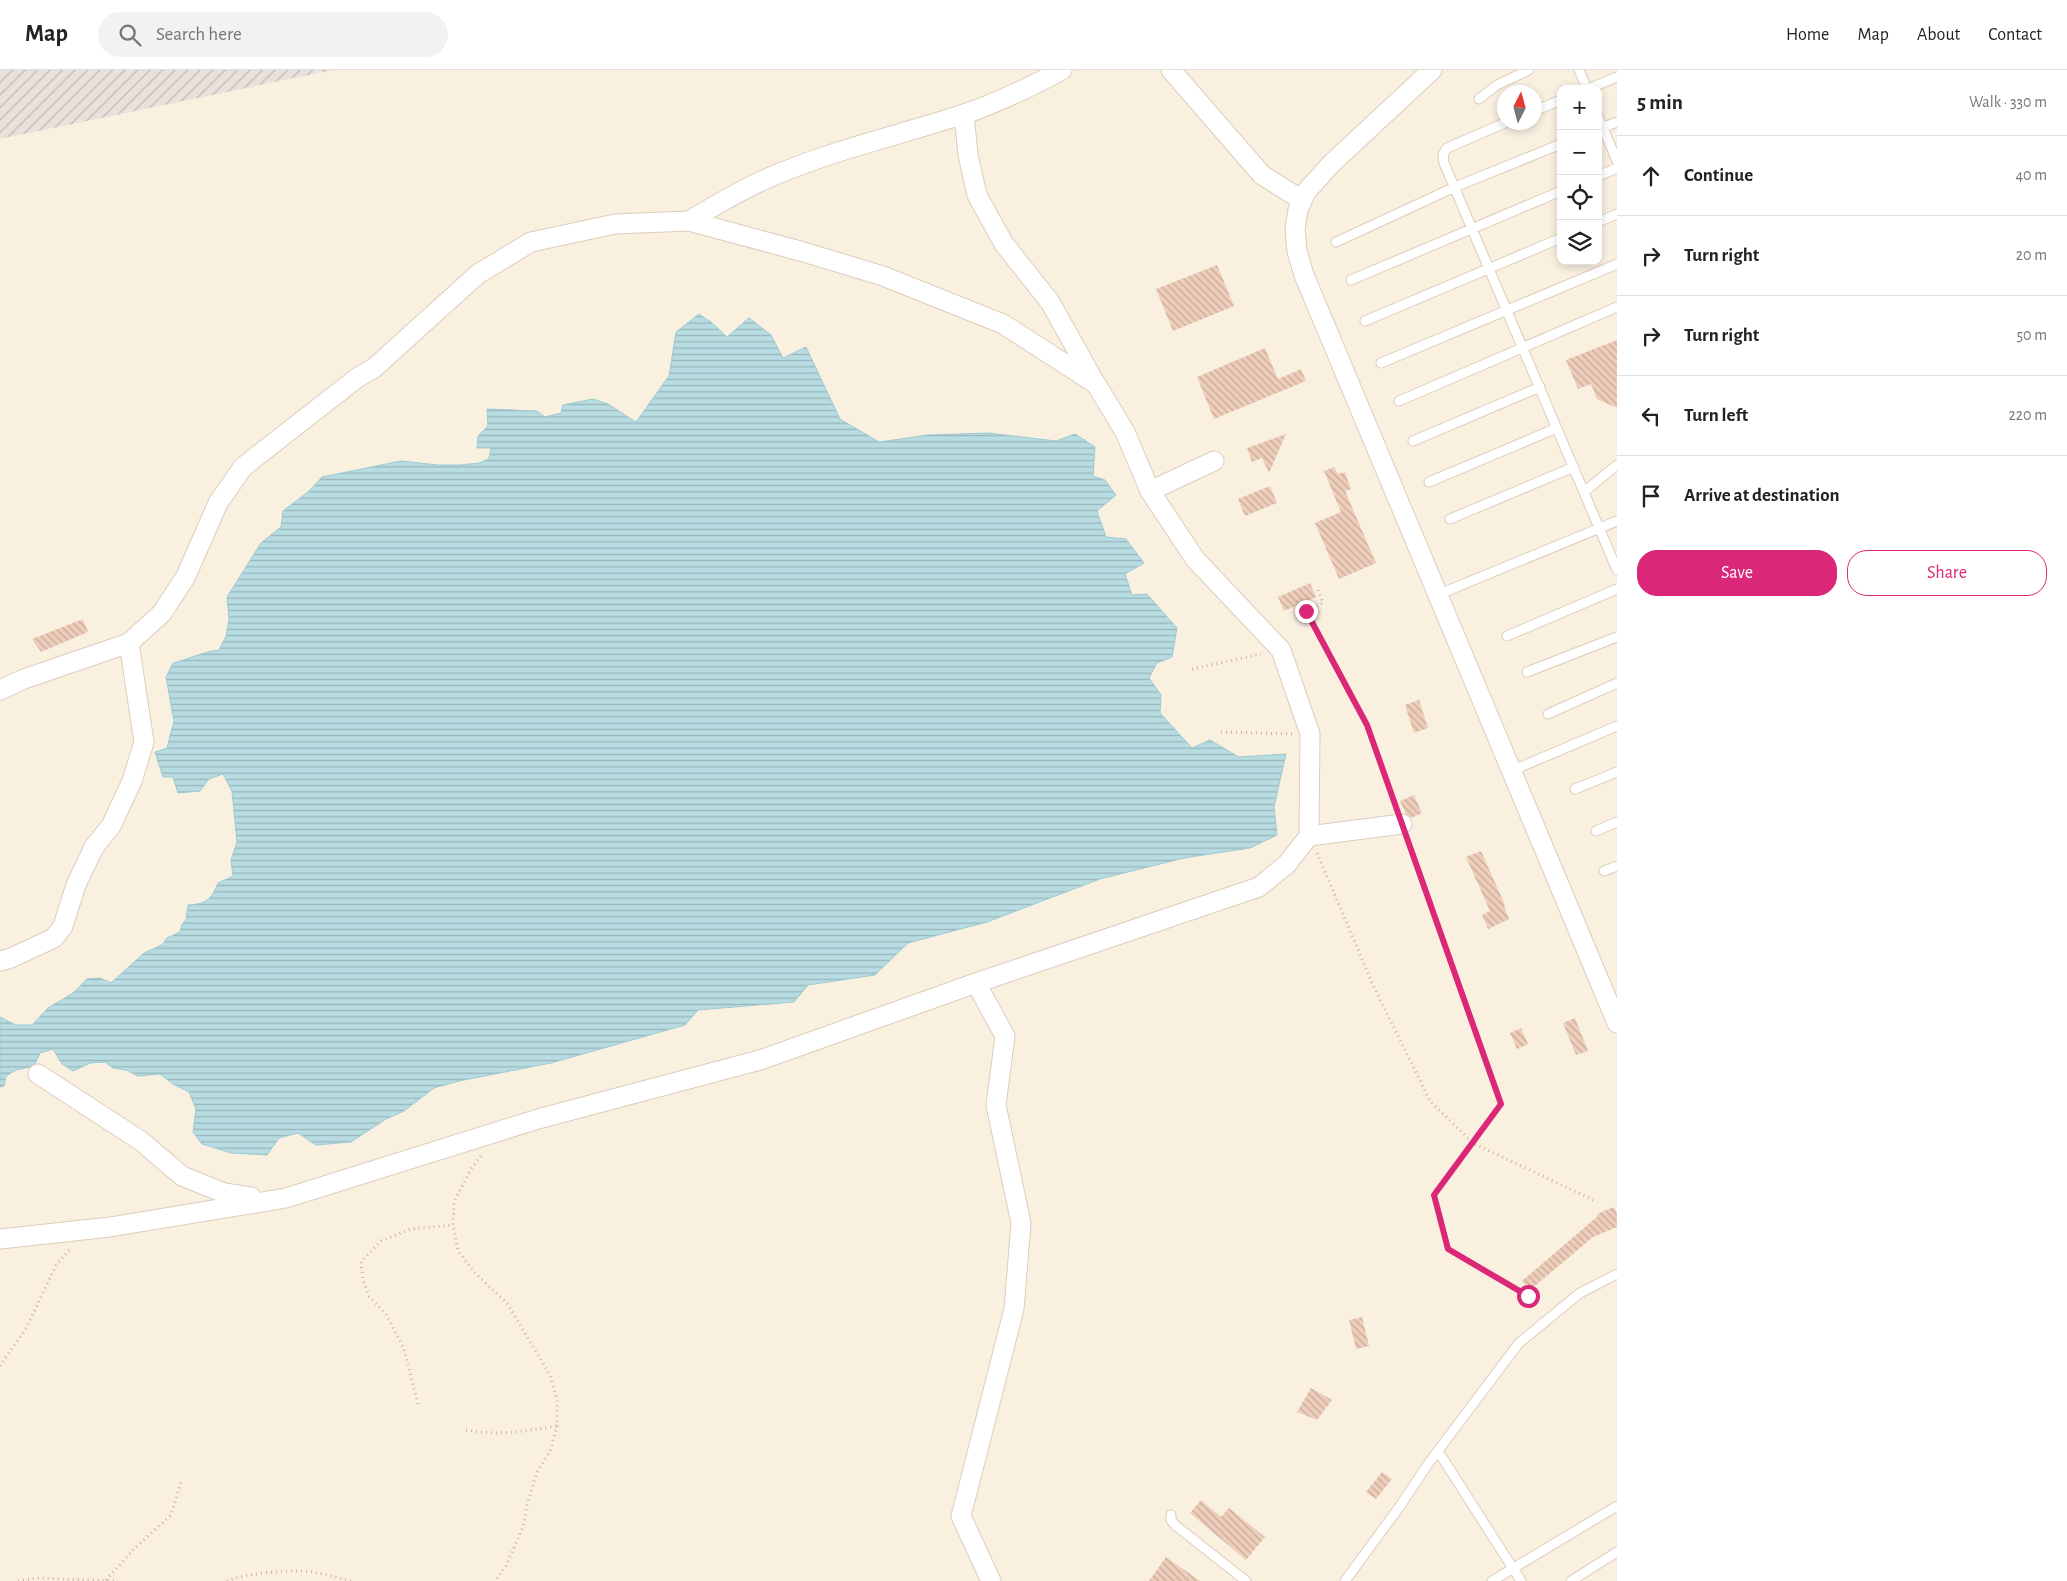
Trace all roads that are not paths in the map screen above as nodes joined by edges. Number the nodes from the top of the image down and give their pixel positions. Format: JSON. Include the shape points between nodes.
{"nodes":[{"id":1,"x":1062,"y":70,"type":"edge"},
{"id":2,"x":1171,"y":70,"type":"edge"},
{"id":3,"x":1432,"y":70,"type":"edge"},
{"id":4,"x":1529,"y":70,"type":"edge"},
{"id":5,"x":1579,"y":70,"type":"edge"},
{"id":6,"x":1617,"y":77,"type":"edge"},
{"id":7,"x":1586,"y":85,"type":"edge"},
{"id":8,"x":1598,"y":85,"type":"edge"},
{"id":9,"x":1479,"y":99,"type":"dead end"},
{"id":10,"x":1557,"y":102,"type":"edge"},
{"id":11,"x":1542,"y":108,"type":"edge"},
{"id":12,"x":964,"y":114,"type":"junction"},
{"id":13,"x":1617,"y":122,"type":"edge"},
{"id":14,"x":1497,"y":126,"type":"edge"},
{"id":15,"x":1602,"y":128,"type":"edge"},
{"id":16,"x":1602,"y":130,"type":"edge"},
{"id":17,"x":1557,"y":146,"type":"edge"},
{"id":18,"x":1617,"y":160,"type":"edge"},
{"id":19,"x":1617,"y":168,"type":"edge"},
{"id":20,"x":1600,"y":175,"type":"edge"},
{"id":21,"x":1455,"y":187,"type":"junction"},
{"id":22,"x":1557,"y":193,"type":"edge"},
{"id":23,"x":1302,"y":200,"type":"junction"},
{"id":24,"x":1617,"y":214,"type":"edge"},
{"id":25,"x":1602,"y":220,"type":"edge"},
{"id":26,"x":689,"y":222,"type":"junction"},
{"id":27,"x":1472,"y":227,"type":"junction"},
{"id":28,"x":1557,"y":240,"type":"edge"},
{"id":29,"x":1336,"y":242,"type":"dead end"},
{"id":30,"x":1617,"y":264,"type":"edge"},
{"id":31,"x":1489,"y":269,"type":"junction"},
{"id":32,"x":1351,"y":280,"type":"dead end"},
{"id":33,"x":1617,"y":308,"type":"edge"},
{"id":34,"x":1507,"y":310,"type":"junction"},
{"id":35,"x":1365,"y":321,"type":"dead end"},
{"id":36,"x":1523,"y":348,"type":"junction"},
{"id":37,"x":1382,"y":363,"type":"dead end"},
{"id":38,"x":1096,"y":384,"type":"junction"},
{"id":39,"x":1540,"y":387,"type":"junction"},
{"id":40,"x":1400,"y":401,"type":"dead end"},
{"id":41,"x":1557,"y":428,"type":"junction"},
{"id":42,"x":1413,"y":441,"type":"dead end"},
{"id":43,"x":1214,"y":460,"type":"dead end"},
{"id":44,"x":1617,"y":465,"type":"edge"},
{"id":45,"x":1574,"y":467,"type":"junction"},
{"id":46,"x":1429,"y":482,"type":"dead end"},
{"id":47,"x":1150,"y":491,"type":"junction"},
{"id":48,"x":1584,"y":492,"type":"junction"},
{"id":49,"x":1450,"y":519,"type":"dead end"},
{"id":50,"x":1617,"y":521,"type":"edge"},
{"id":51,"x":1599,"y":528,"type":"junction"},
{"id":52,"x":1617,"y":570,"type":"edge"},
{"id":53,"x":1617,"y":589,"type":"edge"},
{"id":54,"x":1437,"y":595,"type":"junction"},
{"id":55,"x":1506,"y":636,"type":"dead end"},
{"id":56,"x":1617,"y":637,"type":"edge"},
{"id":57,"x":129,"y":644,"type":"junction"},
{"id":58,"x":1527,"y":672,"type":"dead end"},
{"id":59,"x":1617,"y":683,"type":"edge"},
{"id":60,"x":0,"y":690,"type":"edge"},
{"id":61,"x":1548,"y":714,"type":"dead end"},
{"id":62,"x":1617,"y":726,"type":"edge"},
{"id":63,"x":1511,"y":771,"type":"junction"},
{"id":64,"x":1617,"y":772,"type":"edge"},
{"id":65,"x":1575,"y":789,"type":"dead end"},
{"id":66,"x":1617,"y":822,"type":"edge"},
{"id":67,"x":1402,"y":824,"type":"road end"},
{"id":68,"x":1596,"y":831,"type":"dead end"},
{"id":69,"x":1309,"y":836,"type":"junction"},
{"id":70,"x":1617,"y":866,"type":"edge"},
{"id":71,"x":1604,"y":871,"type":"dead end"},
{"id":72,"x":0,"y":961,"type":"edge"},
{"id":73,"x":976,"y":983,"type":"junction"},
{"id":74,"x":1617,"y":1023,"type":"edge"},
{"id":75,"x":38,"y":1074,"type":"dead end"},
{"id":76,"x":272,"y":1199,"type":"junction"},
{"id":77,"x":0,"y":1239,"type":"edge"},
{"id":78,"x":1617,"y":1274,"type":"edge"},
{"id":79,"x":1438,"y":1451,"type":"junction"},
{"id":80,"x":1617,"y":1506,"type":"edge"},
{"id":81,"x":1171,"y":1515,"type":"dead end"},
{"id":82,"x":1617,"y":1552,"type":"edge"},
{"id":83,"x":1513,"y":1568,"type":"junction"},
{"id":84,"x":990,"y":1581,"type":"edge"},
{"id":85,"x":1246,"y":1581,"type":"edge"},
{"id":86,"x":1345,"y":1581,"type":"edge"},
{"id":87,"x":1492,"y":1581,"type":"edge"},
{"id":88,"x":1521,"y":1581,"type":"edge"},
{"id":89,"x":1571,"y":1581,"type":"edge"}],
"edges":[{"from":1,"to":12,"type":"street","via":[[1031,87]]},
{"from":2,"to":23,"type":"street","via":[[1262,176]]},
{"from":3,"to":23,"type":"street","via":[[1331,164]]},
{"from":4,"to":9,"type":"lane","via":[[1497,85]]},
{"from":5,"to":7,"type":"lane"},
{"from":6,"to":8,"type":"lane"},
{"from":10,"to":11,"type":"lane"},
{"from":12,"to":26,"type":"street","via":[[837,152],[767,179],[729,197]]},
{"from":12,"to":38,"type":"street","via":[[968,155],[977,195],[1004,244],[1050,302]]},
{"from":13,"to":15,"type":"lane"},
{"from":14,"to":21,"type":"lane","via":[[1447,148],[1443,155],[1444,163]]},
{"from":16,"to":18,"type":"lane"},
{"from":17,"to":21,"type":"lane"},
{"from":19,"to":20,"type":"lane"},
{"from":21,"to":27,"type":"lane"},
{"from":21,"to":29,"type":"lane"},
{"from":22,"to":27,"type":"lane"},
{"from":23,"to":54,"type":"street","via":[[1294,229],[1304,275]]},
{"from":24,"to":25,"type":"lane"},
{"from":26,"to":38,"type":"street","via":[[800,251],[892,280],[1003,324]]},
{"from":26,"to":57,"type":"street","via":[[615,224],[531,242],[478,274],[374,368],[243,467],[218,503],[186,576],[162,613]]},
{"from":27,"to":31,"type":"lane"},
{"from":27,"to":32,"type":"lane"},
{"from":28,"to":31,"type":"lane"},
{"from":30,"to":34,"type":"lane"},
{"from":31,"to":34,"type":"lane"},
{"from":31,"to":35,"type":"lane"},
{"from":33,"to":36,"type":"lane"},
{"from":34,"to":36,"type":"lane"},
{"from":34,"to":37,"type":"lane"},
{"from":36,"to":39,"type":"lane"},
{"from":36,"to":40,"type":"lane"},
{"from":38,"to":47,"type":"street","via":[[1125,432]]},
{"from":39,"to":41,"type":"lane"},
{"from":39,"to":42,"type":"lane"},
{"from":41,"to":45,"type":"lane"},
{"from":41,"to":46,"type":"lane"},
{"from":43,"to":47,"type":"street"},
{"from":44,"to":48,"type":"lane"},
{"from":45,"to":48,"type":"lane"},
{"from":45,"to":49,"type":"lane"},
{"from":47,"to":69,"type":"street","via":[[1195,559],[1281,650],[1310,734]]},
{"from":48,"to":51,"type":"lane"},
{"from":50,"to":51,"type":"lane"},
{"from":51,"to":52,"type":"lane"},
{"from":51,"to":54,"type":"lane"},
{"from":53,"to":55,"type":"lane"},
{"from":54,"to":63,"type":"street"},
{"from":56,"to":58,"type":"lane"},
{"from":57,"to":60,"type":"street"},
{"from":57,"to":72,"type":"street","via":[[144,742],[132,781],[111,826],[94,847],[76,885],[63,926],[54,938]]},
{"from":59,"to":61,"type":"lane"},
{"from":62,"to":63,"type":"lane"},
{"from":63,"to":74,"type":"street"},
{"from":64,"to":65,"type":"lane"},
{"from":66,"to":68,"type":"lane"},
{"from":67,"to":69,"type":"street"},
{"from":69,"to":73,"type":"street","via":[[1287,864],[1259,887]]},
{"from":70,"to":71,"type":"lane"},
{"from":73,"to":76,"type":"street","via":[[760,1060],[538,1119],[286,1198]]},
{"from":73,"to":84,"type":"street","via":[[1006,1036],[996,1105],[1021,1223],[1014,1309],[961,1516]]},
{"from":75,"to":76,"type":"street","via":[[141,1141],[182,1176],[224,1193]]},
{"from":76,"to":77,"type":"street","via":[[110,1228]]},
{"from":78,"to":79,"type":"lane","via":[[1580,1293],[1519,1343]]},
{"from":79,"to":83,"type":"lane"},
{"from":79,"to":86,"type":"lane"},
{"from":80,"to":83,"type":"lane"},
{"from":81,"to":85,"type":"lane","via":[[1175,1525]]},
{"from":82,"to":89,"type":"lane"},
{"from":83,"to":87,"type":"lane"},
{"from":83,"to":88,"type":"lane"}]}
